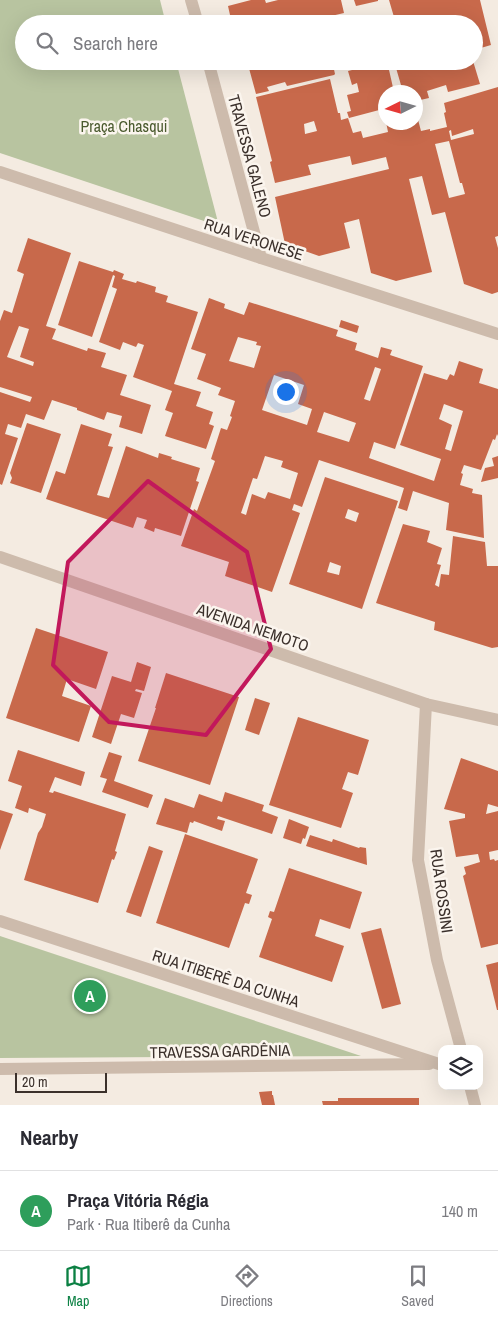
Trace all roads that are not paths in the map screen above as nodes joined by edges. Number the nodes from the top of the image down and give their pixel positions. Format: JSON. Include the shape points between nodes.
{"nodes":[{"id":1,"x":191,"y":0,"type":"edge"},
{"id":2,"x":195,"y":15,"type":"edge"},
{"id":3,"x":210,"y":70,"type":"edge"},
{"id":4,"x":0,"y":172,"type":"edge"},
{"id":5,"x":261,"y":258,"type":"junction"},
{"id":6,"x":498,"y":334,"type":"edge"},
{"id":7,"x":0,"y":557,"type":"edge"},
{"id":8,"x":426,"y":704,"type":"junction"},
{"id":9,"x":498,"y":720,"type":"edge"},
{"id":10,"x":0,"y":921,"type":"edge"},
{"id":11,"x":459,"y":1045,"type":"edge"},
{"id":12,"x":438,"y":1063,"type":"edge"},
{"id":13,"x":438,"y":1064,"type":"edge"},
{"id":14,"x":0,"y":1069,"type":"edge"},
{"id":15,"x":471,"y":1090,"type":"edge"},
{"id":16,"x":474,"y":1105,"type":"edge"}],
"edges":[{"from":1,"to":2,"type":"street"},
{"from":3,"to":5,"type":"street","name":"TRAVESSA GALENO"},
{"from":4,"to":5,"type":"street","name":"RUA VERONESE"},
{"from":5,"to":6,"type":"street","name":"RUA VERONESE"},
{"from":7,"to":8,"type":"street","name":"AVENIDA NEMOTO"},
{"from":8,"to":9,"type":"street","name":"AVENIDA NEMOTO"},
{"from":8,"to":11,"type":"street","name":"RUA ROSSINI","via":[[418,860],[437,960]]},
{"from":10,"to":12,"type":"street","name":"RUA ITIBERÊ DA CUNHA"},
{"from":13,"to":14,"type":"street","name":"TRAVESSA GARDÊNIA"},
{"from":15,"to":16,"type":"street"}]}
